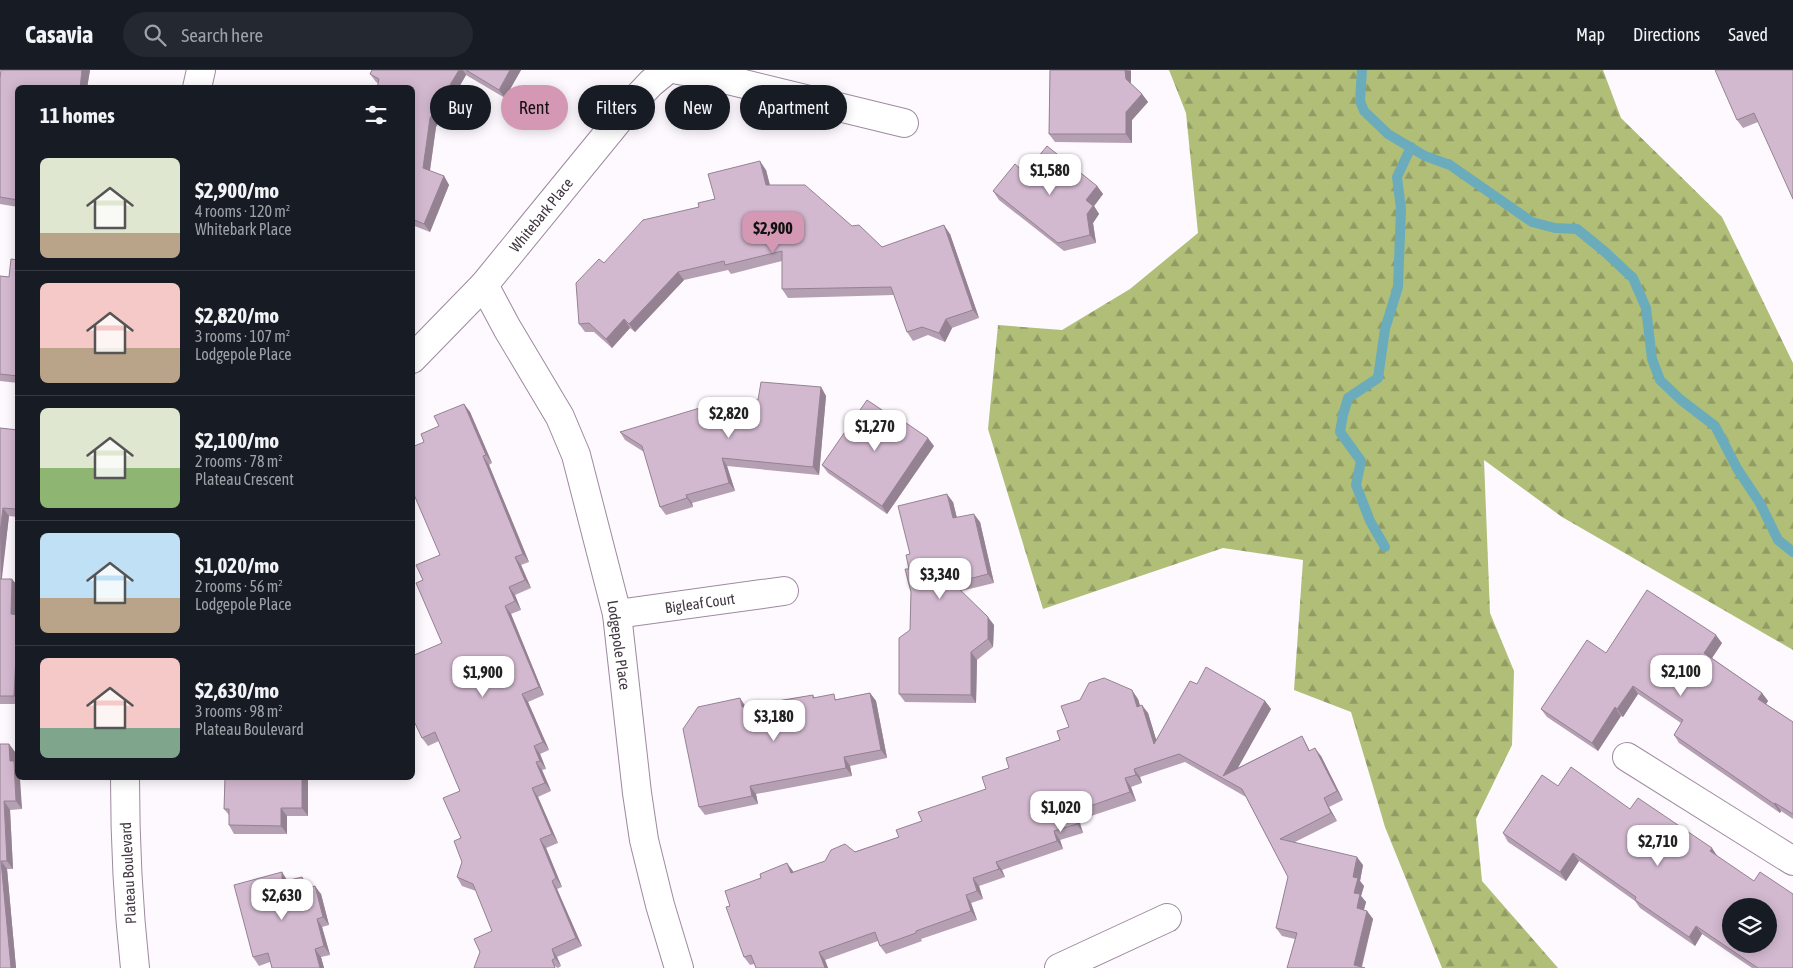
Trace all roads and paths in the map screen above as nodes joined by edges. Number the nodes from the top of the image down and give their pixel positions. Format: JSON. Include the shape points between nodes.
{"nodes":[{"id":1,"x":201,"y":70,"type":"edge"},
{"id":2,"x":667,"y":70,"type":"edge"},
{"id":3,"x":678,"y":70,"type":"edge"},
{"id":4,"x":197,"y":85,"type":"edge"},
{"id":5,"x":904,"y":123,"type":"dead end"},
{"id":6,"x":484,"y":285,"type":"junction"},
{"id":7,"x":415,"y":356,"type":"edge"},
{"id":8,"x":784,"y":591,"type":"dead end"},
{"id":9,"x":617,"y":614,"type":"junction"},
{"id":10,"x":1627,"y":757,"type":"dead end"},
{"id":11,"x":125,"y":780,"type":"edge"},
{"id":12,"x":1793,"y":860,"type":"edge"},
{"id":13,"x":1167,"y":918,"type":"dead end"},
{"id":14,"x":135,"y":968,"type":"edge"},
{"id":15,"x":680,"y":968,"type":"edge"},
{"id":16,"x":1059,"y":968,"type":"edge"}],
"edges":[{"from":1,"to":4,"type":"street"},
{"from":2,"to":6,"type":"street","name":"Whitebark Place","via":[[635,100]]},
{"from":3,"to":5,"type":"street"},
{"from":6,"to":7,"type":"street","name":"Whitebark Place"},
{"from":6,"to":9,"type":"street","name":"Lodgepole Place","via":[[560,416],[576,455]]},
{"from":8,"to":9,"type":"street","name":"Bigleaf Court"},
{"from":9,"to":15,"type":"street","name":"Lodgepole Place","via":[[644,840]]},
{"from":10,"to":12,"type":"street"},
{"from":11,"to":14,"type":"street","name":"Plateau Boulevard","via":[[125,833]]},
{"from":13,"to":16,"type":"street"}]}
